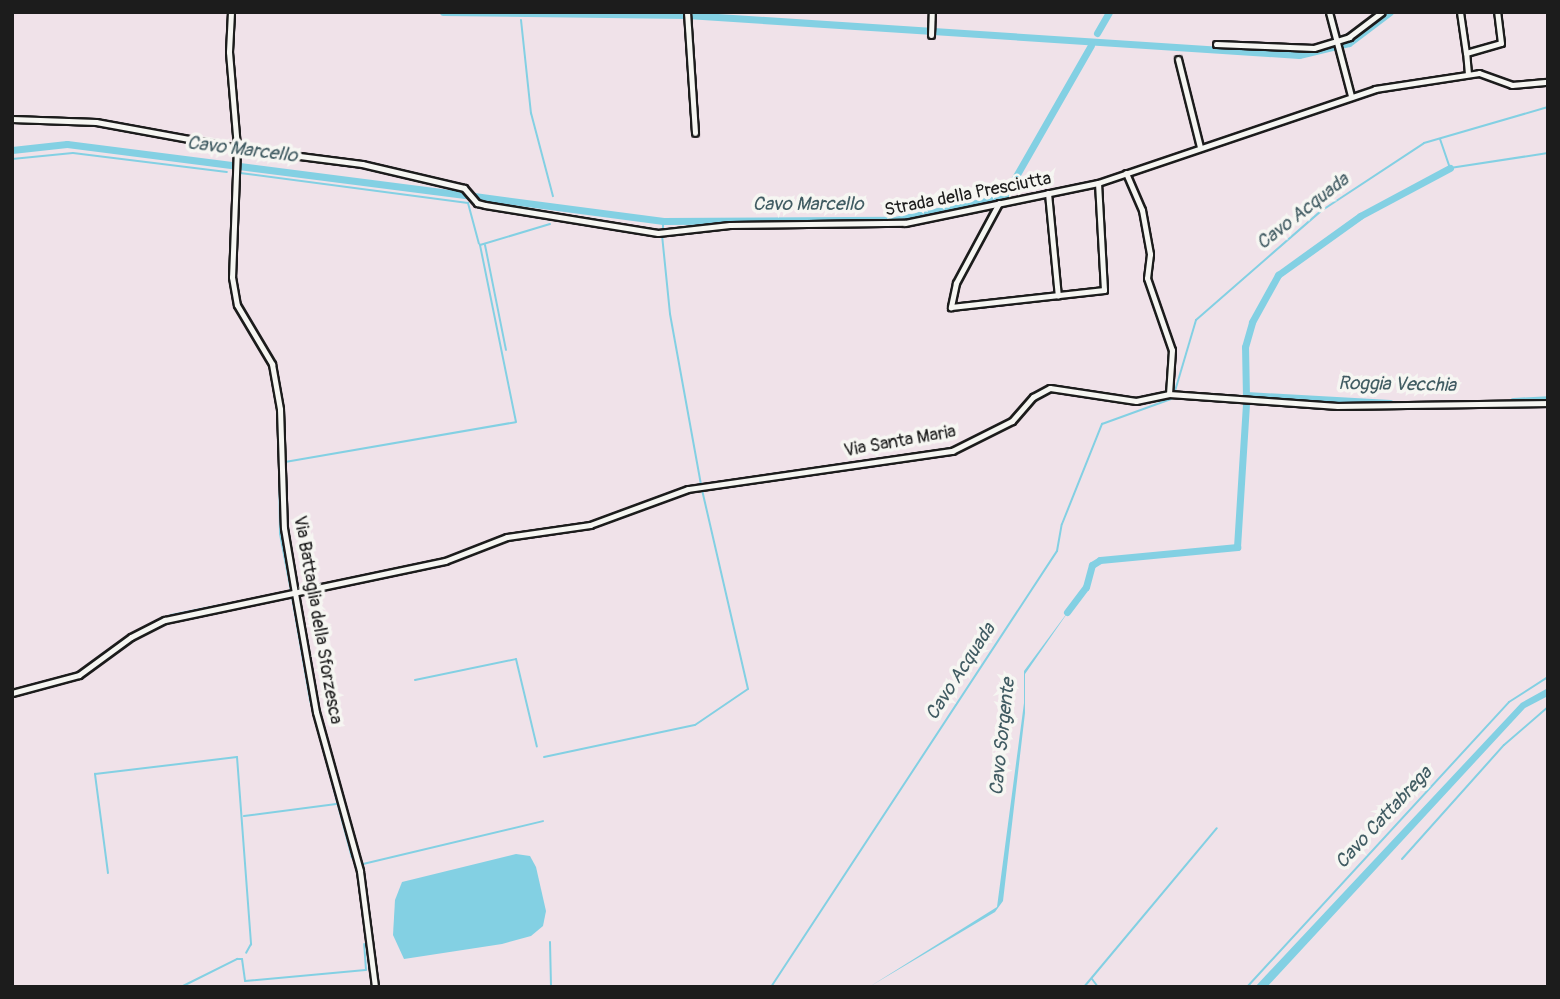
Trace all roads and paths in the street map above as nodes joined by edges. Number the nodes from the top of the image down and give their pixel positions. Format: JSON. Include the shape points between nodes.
{"nodes":[{"id":1,"x":232,"y":12,"type":"edge"},
{"id":2,"x":932,"y":12,"type":"edge"},
{"id":3,"x":1329,"y":12,"type":"edge"},
{"id":4,"x":1382,"y":12,"type":"edge"},
{"id":5,"x":1460,"y":12,"type":"edge"},
{"id":6,"x":1497,"y":12,"type":"edge"},
{"id":7,"x":687,"y":13,"type":"edge"},
{"id":8,"x":931,"y":35,"type":"dead end"},
{"id":9,"x":1216,"y":44,"type":"dead end"},
{"id":10,"x":1337,"y":45,"type":"junction"},
{"id":11,"x":1466,"y":53,"type":"junction"},
{"id":12,"x":1178,"y":59,"type":"dead end"},
{"id":13,"x":1468,"y":74,"type":"junction"},
{"id":14,"x":1548,"y":82,"type":"edge"},
{"id":15,"x":1351,"y":96,"type":"junction"},
{"id":16,"x":12,"y":119,"type":"edge"},
{"id":17,"x":695,"y":133,"type":"dead end"},
{"id":18,"x":1200,"y":147,"type":"junction"},
{"id":19,"x":237,"y":148,"type":"junction"},
{"id":20,"x":1126,"y":173,"type":"junction"},
{"id":21,"x":1098,"y":183,"type":"junction"},
{"id":22,"x":1048,"y":193,"type":"junction"},
{"id":23,"x":999,"y":204,"type":"junction"},
{"id":24,"x":1058,"y":296,"type":"junction"},
{"id":25,"x":1169,"y":394,"type":"junction"},
{"id":26,"x":1548,"y":403,"type":"edge"},
{"id":27,"x":295,"y":593,"type":"junction"},
{"id":28,"x":12,"y":693,"type":"edge"},
{"id":29,"x":375,"y":987,"type":"edge"}],
"edges":[{"from":1,"to":19,"type":"street","name":"Via Battaglia della Sforzesca","via":[[229,52]]},
{"from":2,"to":8,"type":"street"},
{"from":3,"to":10,"type":"street"},
{"from":4,"to":10,"type":"street"},
{"from":5,"to":11,"type":"street"},
{"from":6,"to":11,"type":"street","via":[[1502,43]]},
{"from":7,"to":17,"type":"street"},
{"from":9,"to":10,"type":"street","via":[[1298,50]]},
{"from":10,"to":15,"type":"street"},
{"from":11,"to":13,"type":"street"},
{"from":12,"to":18,"type":"street"},
{"from":13,"to":14,"type":"street","name":"Strada della Presciutta","via":[[1490,75],[1512,85]]},
{"from":13,"to":15,"type":"street","name":"Strada della Presciutta"},
{"from":15,"to":18,"type":"street","name":"Strada della Presciutta"},
{"from":16,"to":19,"type":"street","name":"Strada della Presciutta","via":[[96,122]]},
{"from":18,"to":20,"type":"street","name":"Strada della Presciutta"},
{"from":19,"to":23,"type":"street","name":"Strada della Presciutta","via":[[362,164],[464,188],[477,203],[638,233],[730,226],[876,226]]},
{"from":19,"to":27,"type":"street","name":"Via Battaglia della Sforzesca","via":[[232,277],[237,305],[272,364]]},
{"from":20,"to":21,"type":"street","name":"Strada della Presciutta"},
{"from":20,"to":25,"type":"street","via":[[1142,209],[1150,254],[1147,278],[1172,350]]},
{"from":21,"to":22,"type":"street","name":"Strada della Presciutta"},
{"from":21,"to":24,"type":"street","via":[[1107,285],[1104,290]]},
{"from":22,"to":23,"type":"street","name":"Strada della Presciutta"},
{"from":22,"to":24,"type":"street"},
{"from":23,"to":24,"type":"street","via":[[956,283],[951,307]]},
{"from":25,"to":26,"type":"street","name":"Via Santa Maria","via":[[1351,406]]},
{"from":25,"to":27,"type":"street","name":"Via Santa Maria","via":[[1136,401],[1050,388],[1033,397],[1012,421],[953,451],[695,487],[590,524],[507,537],[445,561]]},
{"from":27,"to":28,"type":"street","name":"Via Santa Maria","via":[[165,620],[131,637],[79,675]]},
{"from":27,"to":29,"type":"street","name":"Via Battaglia della Sforzesca","via":[[316,712],[360,871]]}]}
